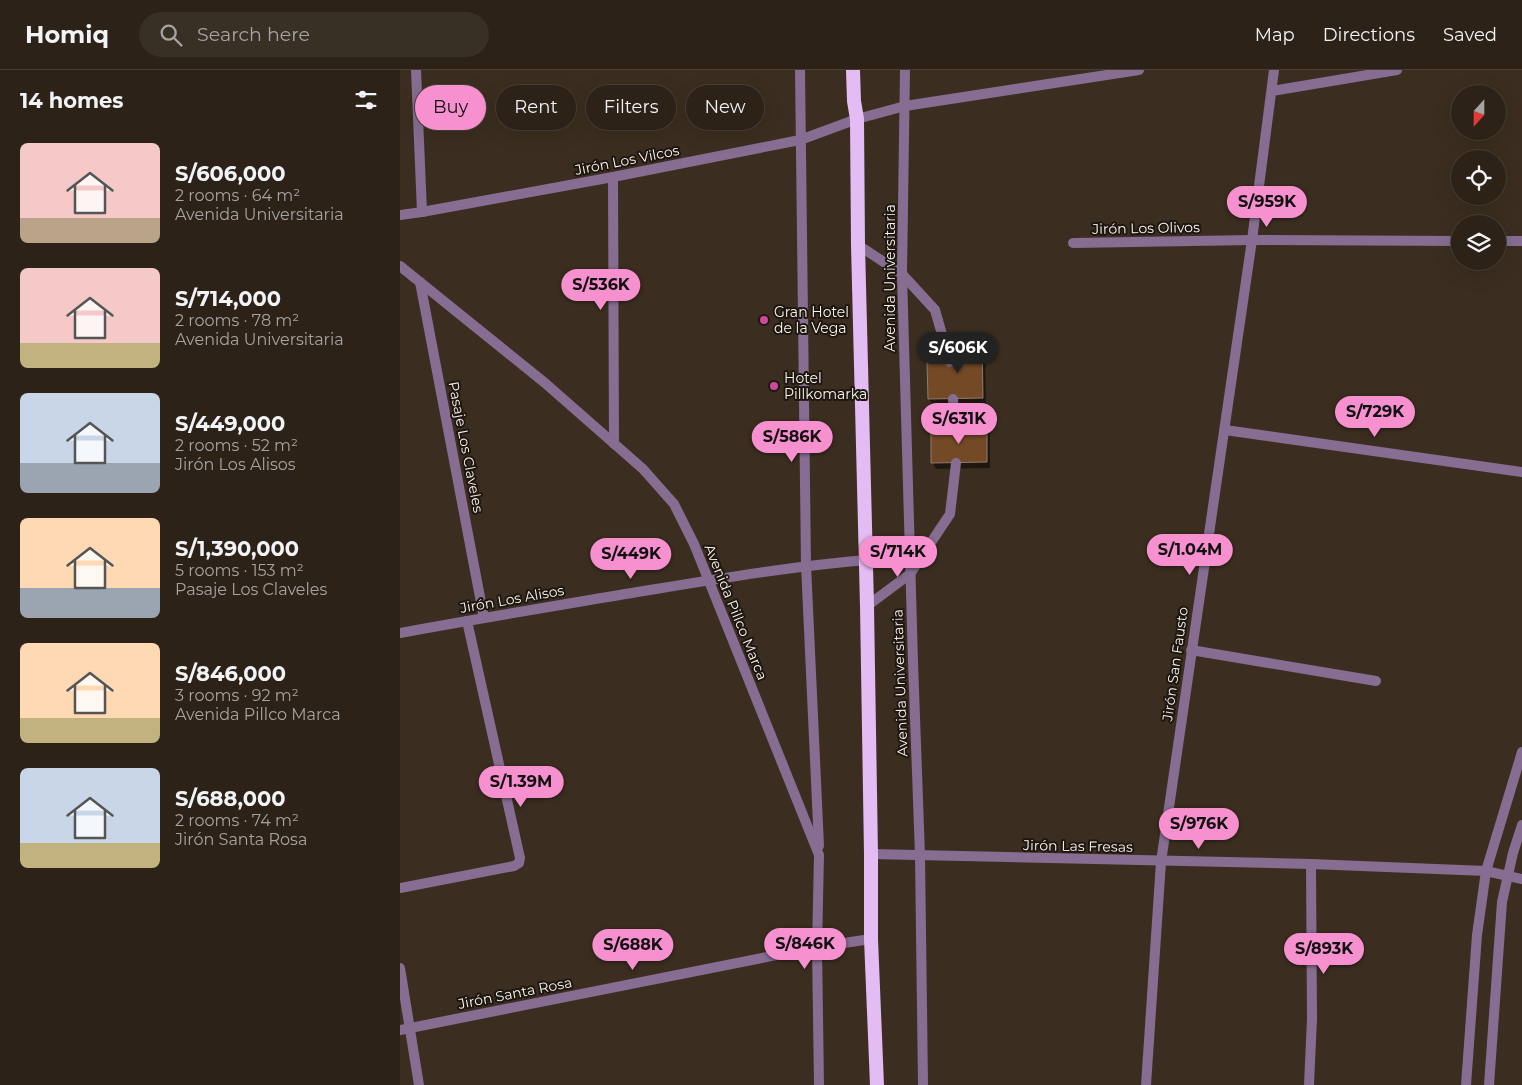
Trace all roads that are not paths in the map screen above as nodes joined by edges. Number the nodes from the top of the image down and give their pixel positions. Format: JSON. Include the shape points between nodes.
{"nodes":[{"id":1,"x":416,"y":70,"type":"edge"},
{"id":2,"x":800,"y":70,"type":"edge"},
{"id":3,"x":853,"y":70,"type":"edge"},
{"id":4,"x":905,"y":70,"type":"edge"},
{"id":5,"x":1139,"y":70,"type":"edge"},
{"id":6,"x":1274,"y":70,"type":"edge"},
{"id":7,"x":1397,"y":70,"type":"edge"},
{"id":8,"x":1272,"y":91,"type":"junction"},
{"id":9,"x":905,"y":106,"type":"junction"},
{"id":10,"x":857,"y":120,"type":"junction"},
{"id":11,"x":800,"y":140,"type":"junction"},
{"id":12,"x":613,"y":177,"type":"junction"},
{"id":13,"x":422,"y":212,"type":"junction"},
{"id":14,"x":400,"y":215,"type":"edge"},
{"id":15,"x":1252,"y":240,"type":"junction"},
{"id":16,"x":1451,"y":241,"type":"edge"},
{"id":17,"x":1506,"y":241,"type":"edge"},
{"id":18,"x":1522,"y":241,"type":"edge"},
{"id":19,"x":1073,"y":242,"type":"dead end"},
{"id":20,"x":858,"y":245,"type":"junction"},
{"id":21,"x":400,"y":266,"type":"edge"},
{"id":22,"x":902,"y":274,"type":"junction"},
{"id":23,"x":420,"y":282,"type":"junction"},
{"id":24,"x":950,"y":362,"type":"dead end"},
{"id":25,"x":953,"y":399,"type":"dead end"},
{"id":26,"x":955,"y":427,"type":"dead end"},
{"id":27,"x":1224,"y":430,"type":"junction"},
{"id":28,"x":614,"y":444,"type":"junction"},
{"id":29,"x":956,"y":463,"type":"dead end"},
{"id":30,"x":1522,"y":472,"type":"edge"},
{"id":31,"x":866,"y":560,"type":"junction"},
{"id":32,"x":806,"y":565,"type":"junction"},
{"id":33,"x":910,"y":574,"type":"junction"},
{"id":34,"x":708,"y":580,"type":"junction"},
{"id":35,"x":867,"y":606,"type":"junction"},
{"id":36,"x":484,"y":618,"type":"junction"},
{"id":37,"x":467,"y":621,"type":"junction"},
{"id":38,"x":400,"y":633,"type":"edge"},
{"id":39,"x":1191,"y":650,"type":"junction"},
{"id":40,"x":1376,"y":681,"type":"dead end"},
{"id":41,"x":1522,"y":752,"type":"edge"},
{"id":42,"x":1522,"y":825,"type":"edge"},
{"id":43,"x":871,"y":854,"type":"junction"},
{"id":44,"x":819,"y":855,"type":"junction"},
{"id":45,"x":920,"y":855,"type":"junction"},
{"id":46,"x":1161,"y":862,"type":"junction"},
{"id":47,"x":1311,"y":864,"type":"junction"},
{"id":48,"x":1486,"y":871,"type":"junction"},
{"id":49,"x":1508,"y":876,"type":"junction"},
{"id":50,"x":1522,"y":880,"type":"edge"},
{"id":51,"x":400,"y":888,"type":"edge"},
{"id":52,"x":871,"y":940,"type":"junction"},
{"id":53,"x":817,"y":948,"type":"junction"},
{"id":54,"x":400,"y":968,"type":"edge"},
{"id":55,"x":404,"y":1029,"type":"edge"},
{"id":56,"x":419,"y":1085,"type":"edge"},
{"id":57,"x":819,"y":1085,"type":"edge"},
{"id":58,"x":877,"y":1085,"type":"edge"},
{"id":59,"x":923,"y":1085,"type":"edge"},
{"id":60,"x":1146,"y":1085,"type":"edge"},
{"id":61,"x":1309,"y":1085,"type":"edge"},
{"id":62,"x":1466,"y":1085,"type":"edge"},
{"id":63,"x":1489,"y":1085,"type":"edge"}],
"edges":[{"from":1,"to":13,"type":"street"},
{"from":2,"to":11,"type":"street"},
{"from":3,"to":10,"type":"highway"},
{"from":4,"to":9,"type":"street","name":"Avenida Universitaria"},
{"from":5,"to":9,"type":"street","name":"Jirón Los Vilcos"},
{"from":6,"to":8,"type":"street","name":"Jirón San Fausto"},
{"from":7,"to":8,"type":"street"},
{"from":8,"to":15,"type":"street","name":"Jirón San Fausto"},
{"from":9,"to":10,"type":"street","name":"Jirón Los Vilcos"},
{"from":9,"to":22,"type":"street","name":"Avenida Universitaria"},
{"from":10,"to":11,"type":"street","name":"Jirón Los Vilcos"},
{"from":10,"to":20,"type":"highway"},
{"from":11,"to":12,"type":"street","name":"Jirón Los Vilcos"},
{"from":11,"to":32,"type":"street"},
{"from":12,"to":13,"type":"street","name":"Jirón Los Vilcos"},
{"from":12,"to":28,"type":"street"},
{"from":13,"to":14,"type":"street","name":"Jirón Los Vilcos"},
{"from":15,"to":16,"type":"street","name":"Jirón Los Olivos"},
{"from":15,"to":19,"type":"street","name":"Jirón Los Olivos"},
{"from":15,"to":27,"type":"street","name":"Jirón San Fausto"},
{"from":17,"to":18,"type":"street"},
{"from":20,"to":22,"type":"street"},
{"from":20,"to":31,"type":"highway"},
{"from":21,"to":23,"type":"street","name":"Avenida Pillco Marca"},
{"from":22,"to":24,"type":"street","via":[[935,310]]},
{"from":22,"to":33,"type":"street","name":"Avenida Universitaria"},
{"from":23,"to":28,"type":"street","name":"Avenida Pillco Marca","via":[[545,383]]},
{"from":23,"to":36,"type":"street","name":"Pasaje Los Claveles"},
{"from":25,"to":26,"type":"street"},
{"from":27,"to":30,"type":"street"},
{"from":27,"to":39,"type":"street","name":"Jirón San Fausto"},
{"from":28,"to":34,"type":"street","name":"Avenida Pillco Marca","via":[[643,469],[674,504]]},
{"from":29,"to":33,"type":"street","via":[[950,514]]},
{"from":31,"to":32,"type":"street","name":"Jirón Los Alisos"},
{"from":31,"to":35,"type":"highway"},
{"from":32,"to":34,"type":"street","name":"Jirón Los Alisos"},
{"from":32,"to":44,"type":"street"},
{"from":33,"to":35,"type":"street"},
{"from":33,"to":45,"type":"street","name":"Avenida Universitaria"},
{"from":34,"to":36,"type":"street","name":"Jirón Los Alisos"},
{"from":34,"to":44,"type":"street","name":"Avenida Pillco Marca"},
{"from":35,"to":43,"type":"highway"},
{"from":36,"to":37,"type":"street","name":"Jirón Los Alisos"},
{"from":37,"to":38,"type":"street","name":"Jirón Los Alisos"},
{"from":37,"to":51,"type":"street","via":[[519,863]]},
{"from":39,"to":40,"type":"street"},
{"from":39,"to":46,"type":"street","name":"Jirón San Fausto"},
{"from":41,"to":48,"type":"street"},
{"from":42,"to":49,"type":"street"},
{"from":43,"to":45,"type":"street","name":"Jirón Las Fresas"},
{"from":43,"to":52,"type":"highway"},
{"from":44,"to":53,"type":"street","name":"Avenida Pillco Marca"},
{"from":45,"to":46,"type":"street","name":"Jirón Las Fresas"},
{"from":45,"to":59,"type":"street","name":"Avenida Universitaria"},
{"from":46,"to":47,"type":"street","name":"Jirón Las Fresas"},
{"from":46,"to":60,"type":"street","name":"Jirón San Fausto"},
{"from":47,"to":48,"type":"street","name":"Jirón Las Fresas"},
{"from":47,"to":61,"type":"street"},
{"from":48,"to":49,"type":"street","name":"Jirón Las Fresas"},
{"from":48,"to":62,"type":"street","via":[[1477,935]]},
{"from":49,"to":50,"type":"street","name":"Jirón Las Fresas"},
{"from":49,"to":63,"type":"street","via":[[1502,911]]},
{"from":52,"to":53,"type":"street","name":"Jirón Santa Rosa"},
{"from":52,"to":58,"type":"highway"},
{"from":53,"to":55,"type":"street","name":"Jirón Santa Rosa"},
{"from":53,"to":57,"type":"street","name":"Avenida Pillco Marca"},
{"from":54,"to":55,"type":"street"},
{"from":55,"to":56,"type":"street"}]}
